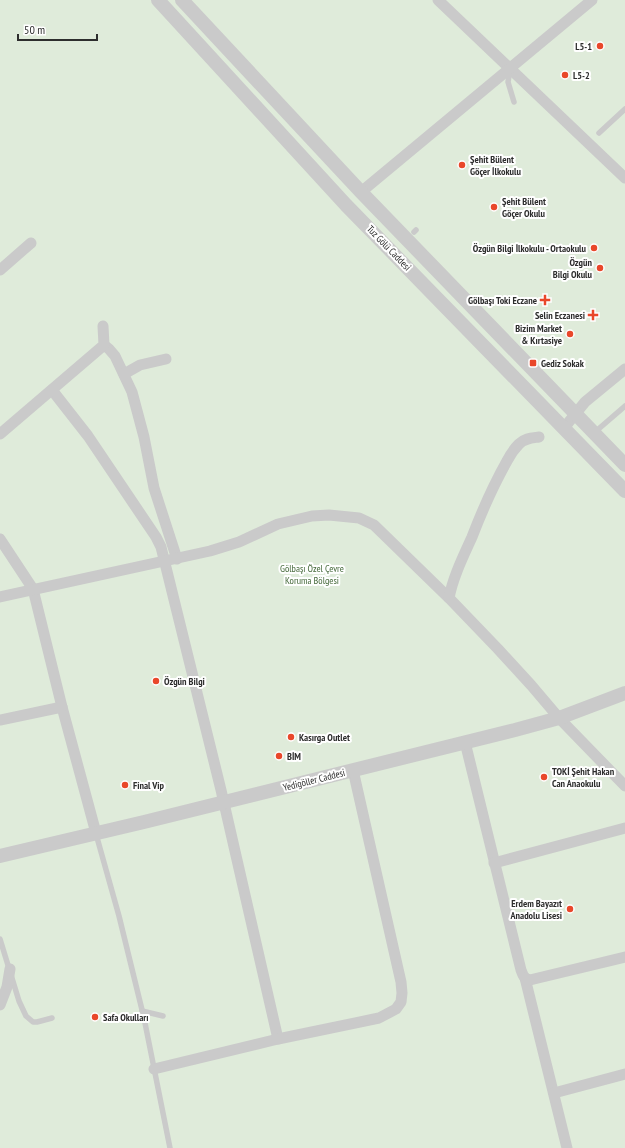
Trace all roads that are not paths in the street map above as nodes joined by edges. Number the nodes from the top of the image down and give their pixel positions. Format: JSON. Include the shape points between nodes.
{"nodes":[{"id":1,"x":158,"y":0,"type":"edge"},
{"id":2,"x":182,"y":0,"type":"edge"},
{"id":3,"x":438,"y":0,"type":"edge"},
{"id":4,"x":592,"y":0,"type":"edge"},
{"id":5,"x":510,"y":68,"type":"junction"},
{"id":6,"x":514,"y":102,"type":"dead end"},
{"id":7,"x":625,"y":109,"type":"edge"},
{"id":8,"x":599,"y":133,"type":"dead end"},
{"id":9,"x":625,"y":178,"type":"edge"},
{"id":10,"x":361,"y":192,"type":"junction"},
{"id":11,"x":31,"y":242,"type":"dead end"},
{"id":12,"x":0,"y":270,"type":"edge"},
{"id":13,"x":103,"y":326,"type":"dead end"},
{"id":14,"x":104,"y":345,"type":"junction"},
{"id":15,"x":166,"y":359,"type":"dead end"},
{"id":16,"x":625,"y":369,"type":"edge"},
{"id":17,"x":124,"y":374,"type":"junction"},
{"id":18,"x":52,"y":390,"type":"junction"},
{"id":19,"x":625,"y":406,"type":"edge"},
{"id":20,"x":575,"y":414,"type":"junction"},
{"id":21,"x":564,"y":428,"type":"junction"},
{"id":22,"x":594,"y":433,"type":"junction"},
{"id":23,"x":0,"y":434,"type":"edge"},
{"id":24,"x":539,"y":437,"type":"dead end"},
{"id":25,"x":625,"y":465,"type":"edge"},
{"id":26,"x":625,"y":491,"type":"edge"},
{"id":27,"x":0,"y":538,"type":"edge"},
{"id":28,"x":176,"y":559,"type":"junction"},
{"id":29,"x":165,"y":562,"type":"junction"},
{"id":30,"x":33,"y":589,"type":"junction"},
{"id":31,"x":0,"y":597,"type":"edge"},
{"id":32,"x":449,"y":598,"type":"junction"},
{"id":33,"x":625,"y":693,"type":"edge"},
{"id":34,"x":62,"y":706,"type":"junction"},
{"id":35,"x":559,"y":718,"type":"junction"},
{"id":36,"x":0,"y":720,"type":"edge"},
{"id":37,"x":466,"y":742,"type":"junction"},
{"id":38,"x":353,"y":770,"type":"junction"},
{"id":39,"x":625,"y":786,"type":"edge"},
{"id":40,"x":224,"y":802,"type":"junction"},
{"id":41,"x":625,"y":828,"type":"edge"},
{"id":42,"x":96,"y":833,"type":"junction"},
{"id":43,"x":0,"y":856,"type":"edge"},
{"id":44,"x":494,"y":863,"type":"junction"},
{"id":45,"x":0,"y":939,"type":"edge"},
{"id":46,"x":625,"y":957,"type":"edge"},
{"id":47,"x":10,"y":969,"type":"junction"},
{"id":48,"x":525,"y":978,"type":"junction"},
{"id":49,"x":0,"y":1005,"type":"edge"},
{"id":50,"x":142,"y":1011,"type":"junction"},
{"id":51,"x":163,"y":1016,"type":"dead end"},
{"id":52,"x":52,"y":1018,"type":"dead end"},
{"id":53,"x":278,"y":1039,"type":"junction"},
{"id":54,"x":154,"y":1069,"type":"junction"},
{"id":55,"x":625,"y":1074,"type":"edge"},
{"id":56,"x":554,"y":1093,"type":"junction"},
{"id":57,"x":170,"y":1148,"type":"edge"},
{"id":58,"x":567,"y":1148,"type":"edge"}],
"edges":[{"from":1,"to":21,"type":"street","name":"Tuz Gölü Caddesi","via":[[346,205]]},
{"from":2,"to":10,"type":"street","name":"Tuz Gölü Caddesi"},
{"from":3,"to":5,"type":"street"},
{"from":4,"to":5,"type":"street"},
{"from":5,"to":6,"type":"lane","via":[[508,82]]},
{"from":5,"to":9,"type":"street"},
{"from":5,"to":10,"type":"street"},
{"from":7,"to":8,"type":"lane"},
{"from":10,"to":20,"type":"street","name":"Tuz Gölü Caddesi"},
{"from":11,"to":12,"type":"street"},
{"from":13,"to":14,"type":"street"},
{"from":14,"to":17,"type":"street","via":[[115,356]]},
{"from":14,"to":18,"type":"street"},
{"from":15,"to":17,"type":"street","via":[[140,365]]},
{"from":16,"to":20,"type":"street","via":[[585,402]]},
{"from":17,"to":28,"type":"street","via":[[132,392],[154,488]]},
{"from":18,"to":23,"type":"street"},
{"from":18,"to":29,"type":"street","via":[[86,434],[156,537]]},
{"from":19,"to":22,"type":"lane"},
{"from":20,"to":21,"type":"street"},
{"from":20,"to":22,"type":"street","name":"Tuz Gölü Caddesi"},
{"from":21,"to":26,"type":"street","name":"Tuz Gölü Caddesi"},
{"from":22,"to":25,"type":"street","name":"Tuz Gölü Caddesi"},
{"from":24,"to":32,"type":"street","via":[[529,438],[520,443],[512,452],[487,501],[451,587]]},
{"from":27,"to":30,"type":"street"},
{"from":28,"to":29,"type":"street"},
{"from":28,"to":32,"type":"street","via":[[239,542],[292,520],[329,515],[360,518],[374,525]]},
{"from":29,"to":30,"type":"street"},
{"from":29,"to":40,"type":"street"},
{"from":30,"to":31,"type":"street"},
{"from":30,"to":34,"type":"street"},
{"from":32,"to":35,"type":"street","via":[[532,685]]},
{"from":33,"to":35,"type":"street","name":"Yedigöller Caddesi"},
{"from":34,"to":36,"type":"street"},
{"from":34,"to":42,"type":"street"},
{"from":35,"to":37,"type":"street","name":"Yedigöller Caddesi"},
{"from":35,"to":39,"type":"street"},
{"from":37,"to":38,"type":"street","name":"Yedigöller Caddesi"},
{"from":37,"to":44,"type":"street"},
{"from":38,"to":40,"type":"street","name":"Yedigöller Caddesi"},
{"from":38,"to":53,"type":"street","via":[[401,982],[401,1002],[396,1009],[378,1018]]},
{"from":40,"to":42,"type":"street","name":"Yedigöller Caddesi"},
{"from":40,"to":53,"type":"street"},
{"from":41,"to":44,"type":"street"},
{"from":42,"to":43,"type":"street","name":"Yedigöller Caddesi"},
{"from":42,"to":50,"type":"lane"},
{"from":44,"to":48,"type":"street"},
{"from":45,"to":47,"type":"lane"},
{"from":46,"to":48,"type":"street","via":[[530,980]]},
{"from":47,"to":49,"type":"street"},
{"from":47,"to":52,"type":"lane","via":[[19,1001],[28,1018],[37,1022]]},
{"from":48,"to":56,"type":"street"},
{"from":50,"to":51,"type":"lane"},
{"from":50,"to":54,"type":"lane"},
{"from":53,"to":54,"type":"street"},
{"from":54,"to":57,"type":"lane"},
{"from":55,"to":56,"type":"street"},
{"from":56,"to":58,"type":"street"}]}
